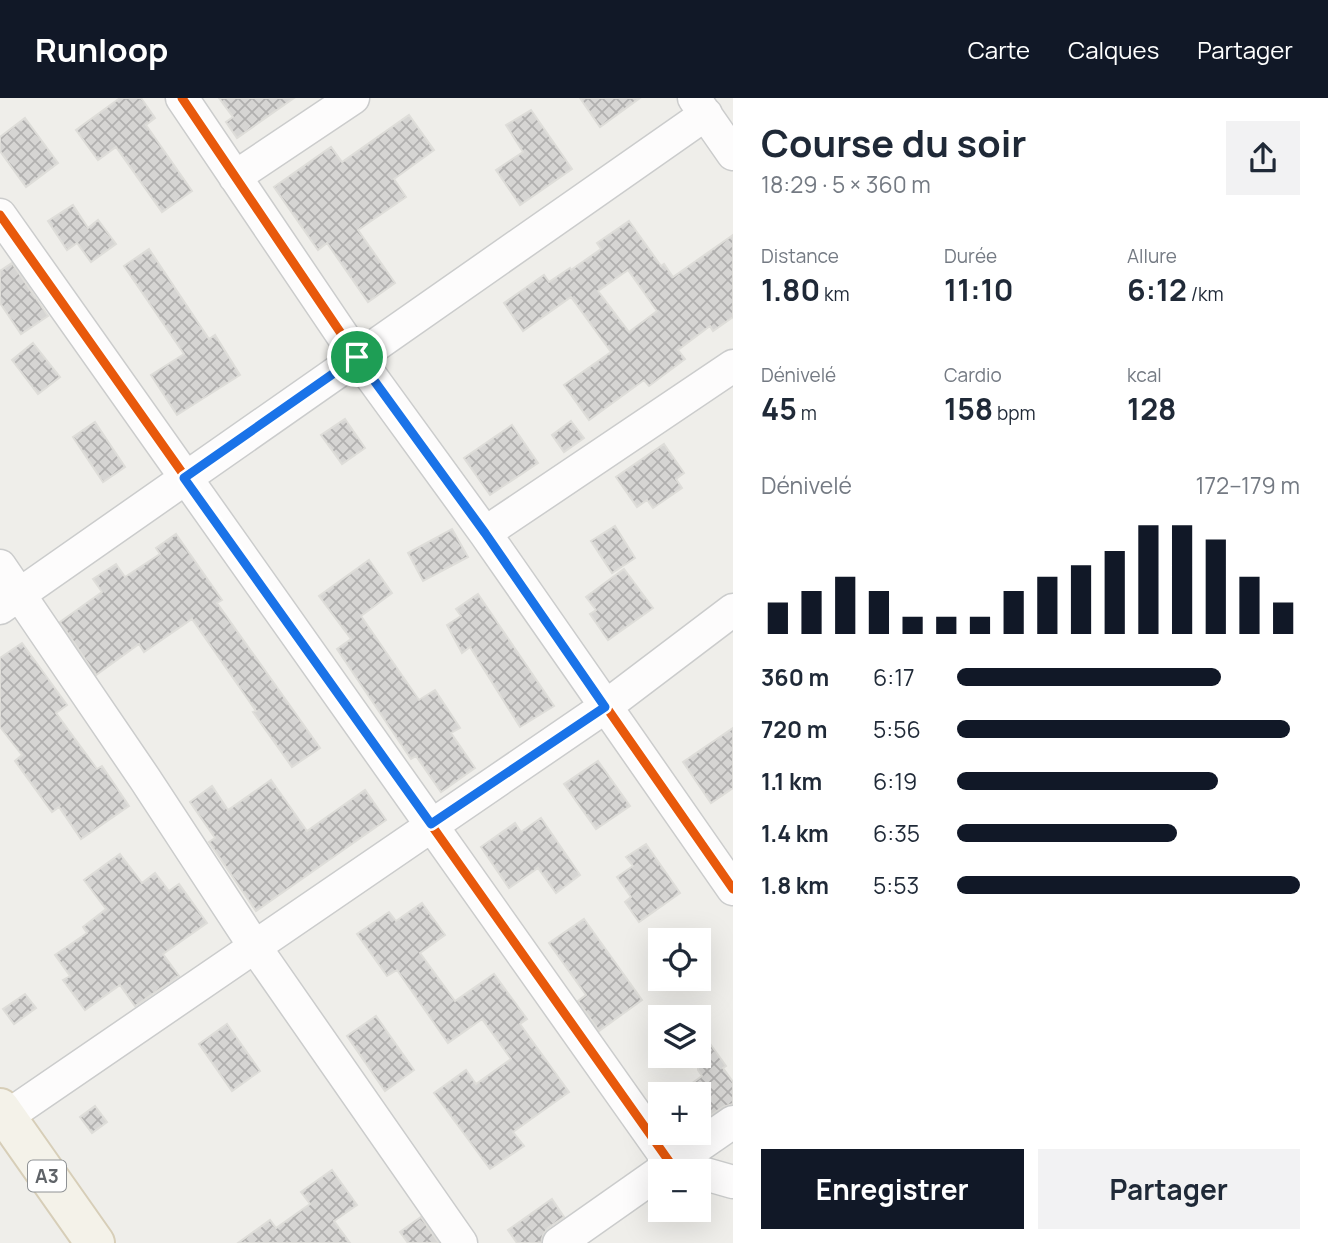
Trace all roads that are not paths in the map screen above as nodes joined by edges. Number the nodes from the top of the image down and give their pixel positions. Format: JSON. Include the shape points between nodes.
{"nodes":[{"id":1,"x":182,"y":98,"type":"edge"},
{"id":2,"x":354,"y":98,"type":"edge"},
{"id":3,"x":700,"y":106,"type":"edge"},
{"id":4,"x":733,"y":154,"type":"edge"},
{"id":5,"x":235,"y":177,"type":"junction"},
{"id":6,"x":0,"y":215,"type":"edge"},
{"id":7,"x":357,"y":357,"type":"junction"},
{"id":8,"x":733,"y":366,"type":"edge"},
{"id":9,"x":184,"y":478,"type":"junction"},
{"id":10,"x":485,"y":533,"type":"junction"},
{"id":11,"x":0,"y":566,"type":"edge"},
{"id":12,"x":10,"y":601,"type":"edge"},
{"id":13,"x":733,"y":610,"type":"edge"},
{"id":14,"x":605,"y":707,"type":"junction"},
{"id":15,"x":431,"y":824,"type":"junction"},
{"id":16,"x":733,"y":889,"type":"edge"},
{"id":17,"x":256,"y":947,"type":"junction"},
{"id":18,"x":3,"y":1113,"type":"edge"},
{"id":19,"x":733,"y":1122,"type":"edge"},
{"id":20,"x":669,"y":1159,"type":"edge"},
{"id":21,"x":690,"y":1159,"type":"edge"},
{"id":22,"x":711,"y":1177,"type":"edge"},
{"id":23,"x":733,"y":1182,"type":"edge"},
{"id":24,"x":648,"y":1188,"type":"edge"},
{"id":25,"x":94,"y":1243,"type":"edge"},
{"id":26,"x":461,"y":1243,"type":"edge"},
{"id":27,"x":559,"y":1243,"type":"edge"}],
"edges":[{"from":1,"to":5,"type":"street"},
{"from":2,"to":5,"type":"street"},
{"from":3,"to":4,"type":"street"},
{"from":3,"to":7,"type":"street"},
{"from":5,"to":7,"type":"street"},
{"from":6,"to":9,"type":"street"},
{"from":7,"to":9,"type":"street"},
{"from":7,"to":10,"type":"street"},
{"from":8,"to":10,"type":"street"},
{"from":9,"to":12,"type":"street"},
{"from":9,"to":15,"type":"street"},
{"from":10,"to":14,"type":"street"},
{"from":11,"to":12,"type":"street"},
{"from":12,"to":17,"type":"street"},
{"from":13,"to":14,"type":"street"},
{"from":14,"to":15,"type":"street"},
{"from":14,"to":16,"type":"street"},
{"from":15,"to":17,"type":"street"},
{"from":15,"to":20,"type":"street"},
{"from":17,"to":18,"type":"street"},
{"from":17,"to":26,"type":"street"},
{"from":18,"to":25,"type":"main road","number":"A3"},
{"from":19,"to":21,"type":"street"},
{"from":22,"to":23,"type":"street"},
{"from":24,"to":27,"type":"street"}]}
